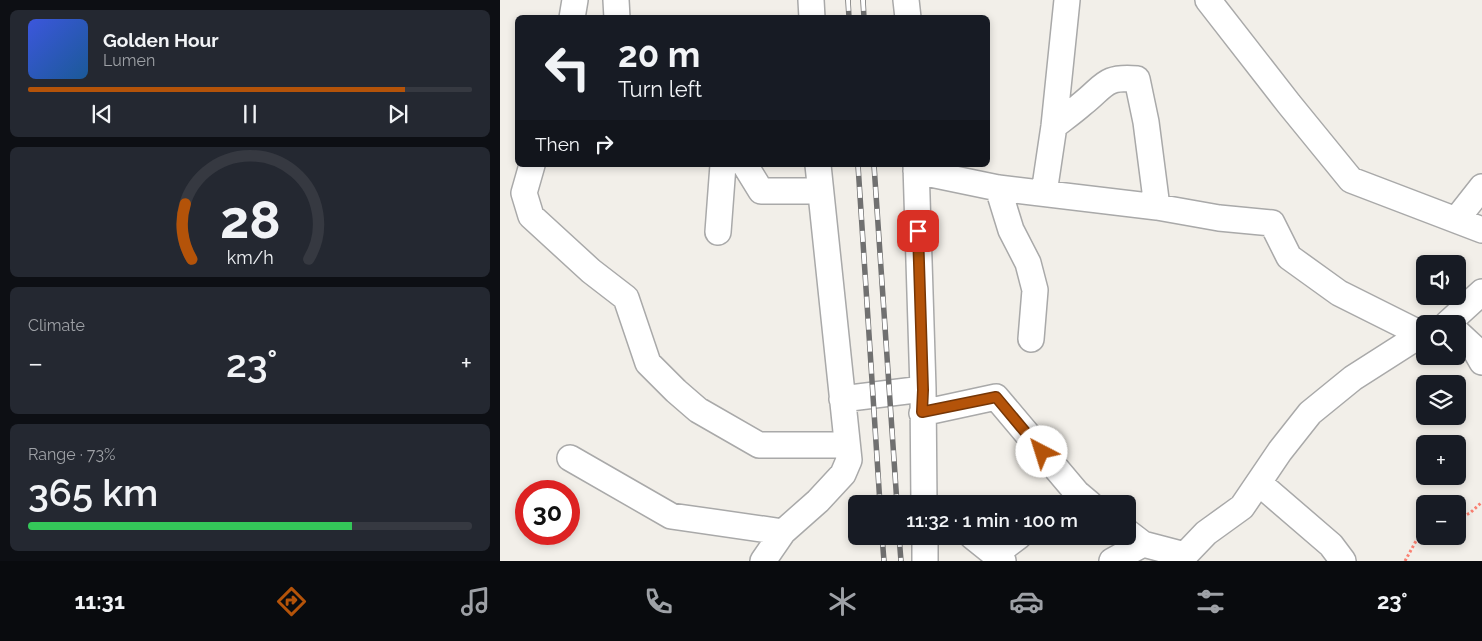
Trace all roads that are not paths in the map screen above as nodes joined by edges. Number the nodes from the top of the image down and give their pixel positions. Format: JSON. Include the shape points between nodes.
{"nodes":[{"id":1,"x":575,"y":0,"type":"edge"},
{"id":2,"x":616,"y":0,"type":"edge"},
{"id":3,"x":811,"y":0,"type":"edge"},
{"id":4,"x":906,"y":0,"type":"edge"},
{"id":5,"x":1067,"y":0,"type":"edge"},
{"id":6,"x":1208,"y":0,"type":"edge"},
{"id":7,"x":572,"y":15,"type":"edge"},
{"id":8,"x":617,"y":15,"type":"edge"},
{"id":9,"x":812,"y":15,"type":"edge"},
{"id":10,"x":908,"y":15,"type":"edge"},
{"id":11,"x":1054,"y":126,"type":"junction"},
{"id":12,"x":531,"y":167,"type":"edge"},
{"id":13,"x":724,"y":167,"type":"edge"},
{"id":14,"x":745,"y":167,"type":"edge"},
{"id":15,"x":818,"y":167,"type":"edge"},
{"id":16,"x":916,"y":168,"type":"edge"},
{"id":17,"x":1482,"y":187,"type":"edge"},
{"id":18,"x":998,"y":188,"type":"junction"},
{"id":19,"x":820,"y":191,"type":"junction"},
{"id":20,"x":1044,"y":193,"type":"junction"},
{"id":21,"x":1157,"y":207,"type":"junction"},
{"id":22,"x":1456,"y":220,"type":"junction"},
{"id":23,"x":1482,"y":230,"type":"edge"},
{"id":24,"x":718,"y":232,"type":"dead end"},
{"id":25,"x":1482,"y":292,"type":"edge"},
{"id":26,"x":1457,"y":315,"type":"edge"},
{"id":27,"x":1416,"y":330,"type":"edge"},
{"id":28,"x":1416,"y":337,"type":"edge"},
{"id":29,"x":1030,"y":339,"type":"dead end"},
{"id":30,"x":1466,"y":340,"type":"edge"},
{"id":31,"x":1482,"y":362,"type":"edge"},
{"id":32,"x":842,"y":399,"type":"junction"},
{"id":33,"x":922,"y":401,"type":"junction"},
{"id":34,"x":847,"y":445,"type":"junction"},
{"id":35,"x":570,"y":458,"type":"dead end"},
{"id":36,"x":1259,"y":482,"type":"junction"},
{"id":37,"x":927,"y":495,"type":"edge"},
{"id":38,"x":1073,"y":495,"type":"edge"},
{"id":39,"x":783,"y":532,"type":"junction"},
{"id":40,"x":1136,"y":538,"type":"edge"},
{"id":41,"x":925,"y":545,"type":"edge"},
{"id":42,"x":983,"y":545,"type":"edge"},
{"id":43,"x":1011,"y":545,"type":"edge"},
{"id":44,"x":1128,"y":545,"type":"edge"},
{"id":45,"x":999,"y":558,"type":"edge"},
{"id":46,"x":1184,"y":558,"type":"edge"},
{"id":47,"x":763,"y":561,"type":"edge"},
{"id":48,"x":925,"y":561,"type":"edge"},
{"id":49,"x":1112,"y":561,"type":"edge"},
{"id":50,"x":1343,"y":561,"type":"edge"}],
"edges":[{"from":1,"to":7,"type":"street"},
{"from":2,"to":8,"type":"street"},
{"from":3,"to":9,"type":"street"},
{"from":4,"to":10,"type":"street"},
{"from":5,"to":11,"type":"street"},
{"from":6,"to":22,"type":"street","via":[[1351,180]]},
{"from":11,"to":20,"type":"street"},
{"from":11,"to":21,"type":"street","via":[[1084,103],[1103,83],[1123,78],[1137,79]]},
{"from":12,"to":34,"type":"street","via":[[524,193],[531,216],[591,272],[626,298],[648,363],[676,392],[698,410],[759,445]]},
{"from":13,"to":24,"type":"street"},
{"from":14,"to":19,"type":"street","via":[[761,191]]},
{"from":15,"to":19,"type":"street"},
{"from":16,"to":18,"type":"street"},
{"from":16,"to":33,"type":"street"},
{"from":17,"to":22,"type":"street"},
{"from":18,"to":20,"type":"street"},
{"from":18,"to":29,"type":"street","via":[[1011,230],[1028,263],[1035,290]]},
{"from":19,"to":32,"type":"street"},
{"from":20,"to":21,"type":"street"},
{"from":21,"to":27,"type":"street","via":[[1272,223],[1289,257],[1339,293]]},
{"from":22,"to":23,"type":"street"},
{"from":25,"to":26,"type":"street"},
{"from":28,"to":36,"type":"street","via":[[1352,378],[1310,413]]},
{"from":30,"to":31,"type":"street"},
{"from":32,"to":33,"type":"street"},
{"from":32,"to":34,"type":"street"},
{"from":33,"to":37,"type":"street"},
{"from":33,"to":38,"type":"street","via":[[996,397]]},
{"from":34,"to":39,"type":"street","via":[[848,460],[843,474]]},
{"from":35,"to":39,"type":"street","via":[[671,516]]},
{"from":36,"to":46,"type":"street","via":[[1242,507],[1206,534]]},
{"from":36,"to":50,"type":"street","via":[[1331,545]]},
{"from":39,"to":47,"type":"street"},
{"from":40,"to":46,"type":"street"},
{"from":41,"to":48,"type":"street"},
{"from":42,"to":45,"type":"street"},
{"from":43,"to":45,"type":"street"},
{"from":44,"to":49,"type":"street"}]}
